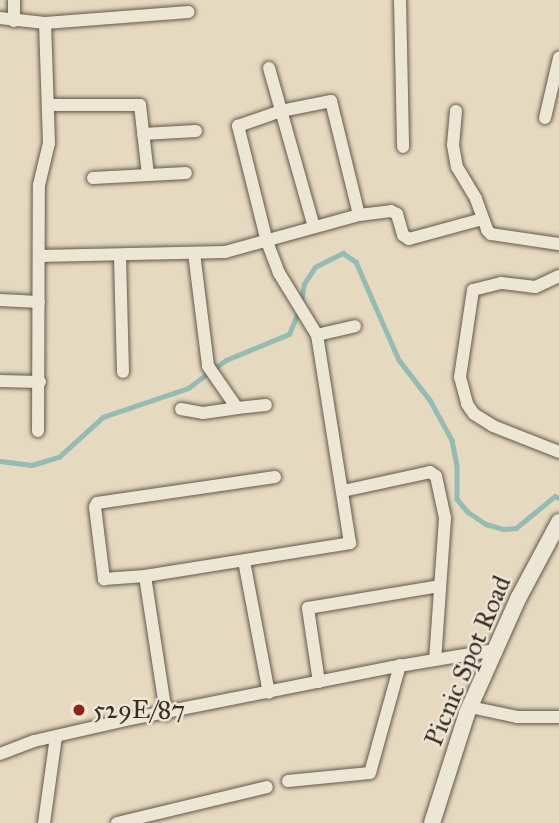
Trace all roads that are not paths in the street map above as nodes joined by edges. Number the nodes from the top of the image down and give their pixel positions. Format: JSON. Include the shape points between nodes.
{"nodes":[{"id":1,"x":14,"y":0,"type":"edge"},
{"id":2,"x":400,"y":0,"type":"edge"},
{"id":3,"x":189,"y":12,"type":"dead end"},
{"id":4,"x":0,"y":18,"type":"edge"},
{"id":5,"x":14,"y":21,"type":"junction"},
{"id":6,"x":45,"y":23,"type":"junction"},
{"id":7,"x":559,"y":58,"type":"edge"},
{"id":8,"x":269,"y":68,"type":"dead end"},
{"id":9,"x":48,"y":105,"type":"junction"},
{"id":10,"x":281,"y":111,"type":"junction"},
{"id":11,"x":456,"y":111,"type":"dead end"},
{"id":12,"x":545,"y":118,"type":"dead end"},
{"id":13,"x":196,"y":131,"type":"dead end"},
{"id":14,"x":143,"y":134,"type":"junction"},
{"id":15,"x":403,"y":147,"type":"dead end"},
{"id":16,"x":186,"y":173,"type":"dead end"},
{"id":17,"x":148,"y":175,"type":"junction"},
{"id":18,"x":93,"y":178,"type":"dead end"},
{"id":19,"x":359,"y":215,"type":"junction"},
{"id":20,"x":482,"y":219,"type":"junction"},
{"id":21,"x":314,"y":227,"type":"junction"},
{"id":22,"x":267,"y":242,"type":"junction"},
{"id":23,"x":559,"y":244,"type":"edge"},
{"id":24,"x":194,"y":253,"type":"junction"},
{"id":25,"x":39,"y":256,"type":"junction"},
{"id":26,"x":120,"y":257,"type":"junction"},
{"id":27,"x":559,"y":276,"type":"edge"},
{"id":28,"x":0,"y":300,"type":"edge"},
{"id":29,"x":39,"y":302,"type":"junction"},
{"id":30,"x":355,"y":326,"type":"dead end"},
{"id":31,"x":317,"y":335,"type":"junction"},
{"id":32,"x":123,"y":372,"type":"dead end"},
{"id":33,"x":0,"y":381,"type":"edge"},
{"id":34,"x":40,"y":382,"type":"junction"},
{"id":35,"x":266,"y":405,"type":"dead end"},
{"id":36,"x":237,"y":408,"type":"junction"},
{"id":37,"x":181,"y":409,"type":"dead end"},
{"id":38,"x":38,"y":431,"type":"dead end"},
{"id":39,"x":559,"y":452,"type":"edge"},
{"id":40,"x":275,"y":477,"type":"dead end"},
{"id":41,"x":343,"y":491,"type":"junction"},
{"id":42,"x":559,"y":523,"type":"edge"},
{"id":43,"x":244,"y":561,"type":"junction"},
{"id":44,"x":145,"y":576,"type":"junction"},
{"id":45,"x":439,"y":586,"type":"junction"},
{"id":46,"x":495,"y":650,"type":"junction"},
{"id":47,"x":435,"y":660,"type":"junction"},
{"id":48,"x":400,"y":666,"type":"junction"},
{"id":49,"x":319,"y":682,"type":"junction"},
{"id":50,"x":269,"y":693,"type":"junction"},
{"id":51,"x":470,"y":707,"type":"junction"},
{"id":52,"x":166,"y":714,"type":"junction"},
{"id":53,"x":559,"y":717,"type":"edge"},
{"id":54,"x":56,"y":737,"type":"junction"},
{"id":55,"x":0,"y":754,"type":"edge"},
{"id":56,"x":288,"y":781,"type":"dead end"},
{"id":57,"x":267,"y":787,"type":"dead end"},
{"id":58,"x":44,"y":823,"type":"edge"},
{"id":59,"x":117,"y":823,"type":"edge"},
{"id":60,"x":432,"y":823,"type":"edge"}],
"edges":[{"from":1,"to":5,"type":"street"},
{"from":2,"to":15,"type":"street"},
{"from":3,"to":6,"type":"street"},
{"from":4,"to":5,"type":"street"},
{"from":5,"to":6,"type":"street"},
{"from":6,"to":9,"type":"street"},
{"from":7,"to":12,"type":"street"},
{"from":8,"to":10,"type":"street"},
{"from":9,"to":14,"type":"street","via":[[140,106]]},
{"from":9,"to":25,"type":"street","via":[[49,144],[39,185]]},
{"from":10,"to":19,"type":"street","via":[[328,100],[335,106]]},
{"from":10,"to":21,"type":"street"},
{"from":10,"to":22,"type":"street","via":[[238,126]]},
{"from":11,"to":20,"type":"street","via":[[453,145],[457,167]]},
{"from":13,"to":14,"type":"street"},
{"from":14,"to":17,"type":"street"},
{"from":16,"to":17,"type":"street"},
{"from":17,"to":18,"type":"street"},
{"from":19,"to":20,"type":"street","via":[[394,211],[409,239]]},
{"from":19,"to":21,"type":"street"},
{"from":20,"to":23,"type":"street","via":[[492,234]]},
{"from":21,"to":22,"type":"street"},
{"from":22,"to":24,"type":"street","via":[[225,252]]},
{"from":22,"to":31,"type":"street","via":[[296,304]]},
{"from":24,"to":26,"type":"street"},
{"from":24,"to":36,"type":"street","via":[[208,366]]},
{"from":25,"to":26,"type":"street"},
{"from":25,"to":29,"type":"street"},
{"from":26,"to":32,"type":"street"},
{"from":27,"to":39,"type":"street","via":[[535,287],[501,283],[473,290],[460,377],[474,414]]},
{"from":28,"to":29,"type":"street"},
{"from":29,"to":34,"type":"street"},
{"from":30,"to":31,"type":"street"},
{"from":31,"to":41,"type":"street"},
{"from":33,"to":34,"type":"street"},
{"from":34,"to":38,"type":"street"},
{"from":35,"to":36,"type":"street"},
{"from":36,"to":37,"type":"street","via":[[203,413]]},
{"from":40,"to":44,"type":"street","via":[[97,503],[104,579]]},
{"from":41,"to":43,"type":"street","via":[[351,540],[347,545]]},
{"from":41,"to":45,"type":"street","via":[[435,473],[445,518]]},
{"from":42,"to":46,"type":"street","name":"Picnic Spot Road"},
{"from":43,"to":44,"type":"street"},
{"from":43,"to":50,"type":"street"},
{"from":44,"to":52,"type":"street"},
{"from":45,"to":47,"type":"street"},
{"from":45,"to":49,"type":"street","via":[[308,608]]},
{"from":46,"to":47,"type":"street"},
{"from":46,"to":51,"type":"street","name":"Picnic Spot Road"},
{"from":47,"to":48,"type":"street"},
{"from":48,"to":49,"type":"street"},
{"from":48,"to":56,"type":"street","via":[[370,774]]},
{"from":49,"to":50,"type":"street"},
{"from":50,"to":52,"type":"street"},
{"from":51,"to":53,"type":"street","via":[[517,717]]},
{"from":51,"to":60,"type":"street","name":"Picnic Spot Road"},
{"from":52,"to":54,"type":"street"},
{"from":54,"to":55,"type":"street"},
{"from":54,"to":58,"type":"street"},
{"from":57,"to":59,"type":"street"}]}
